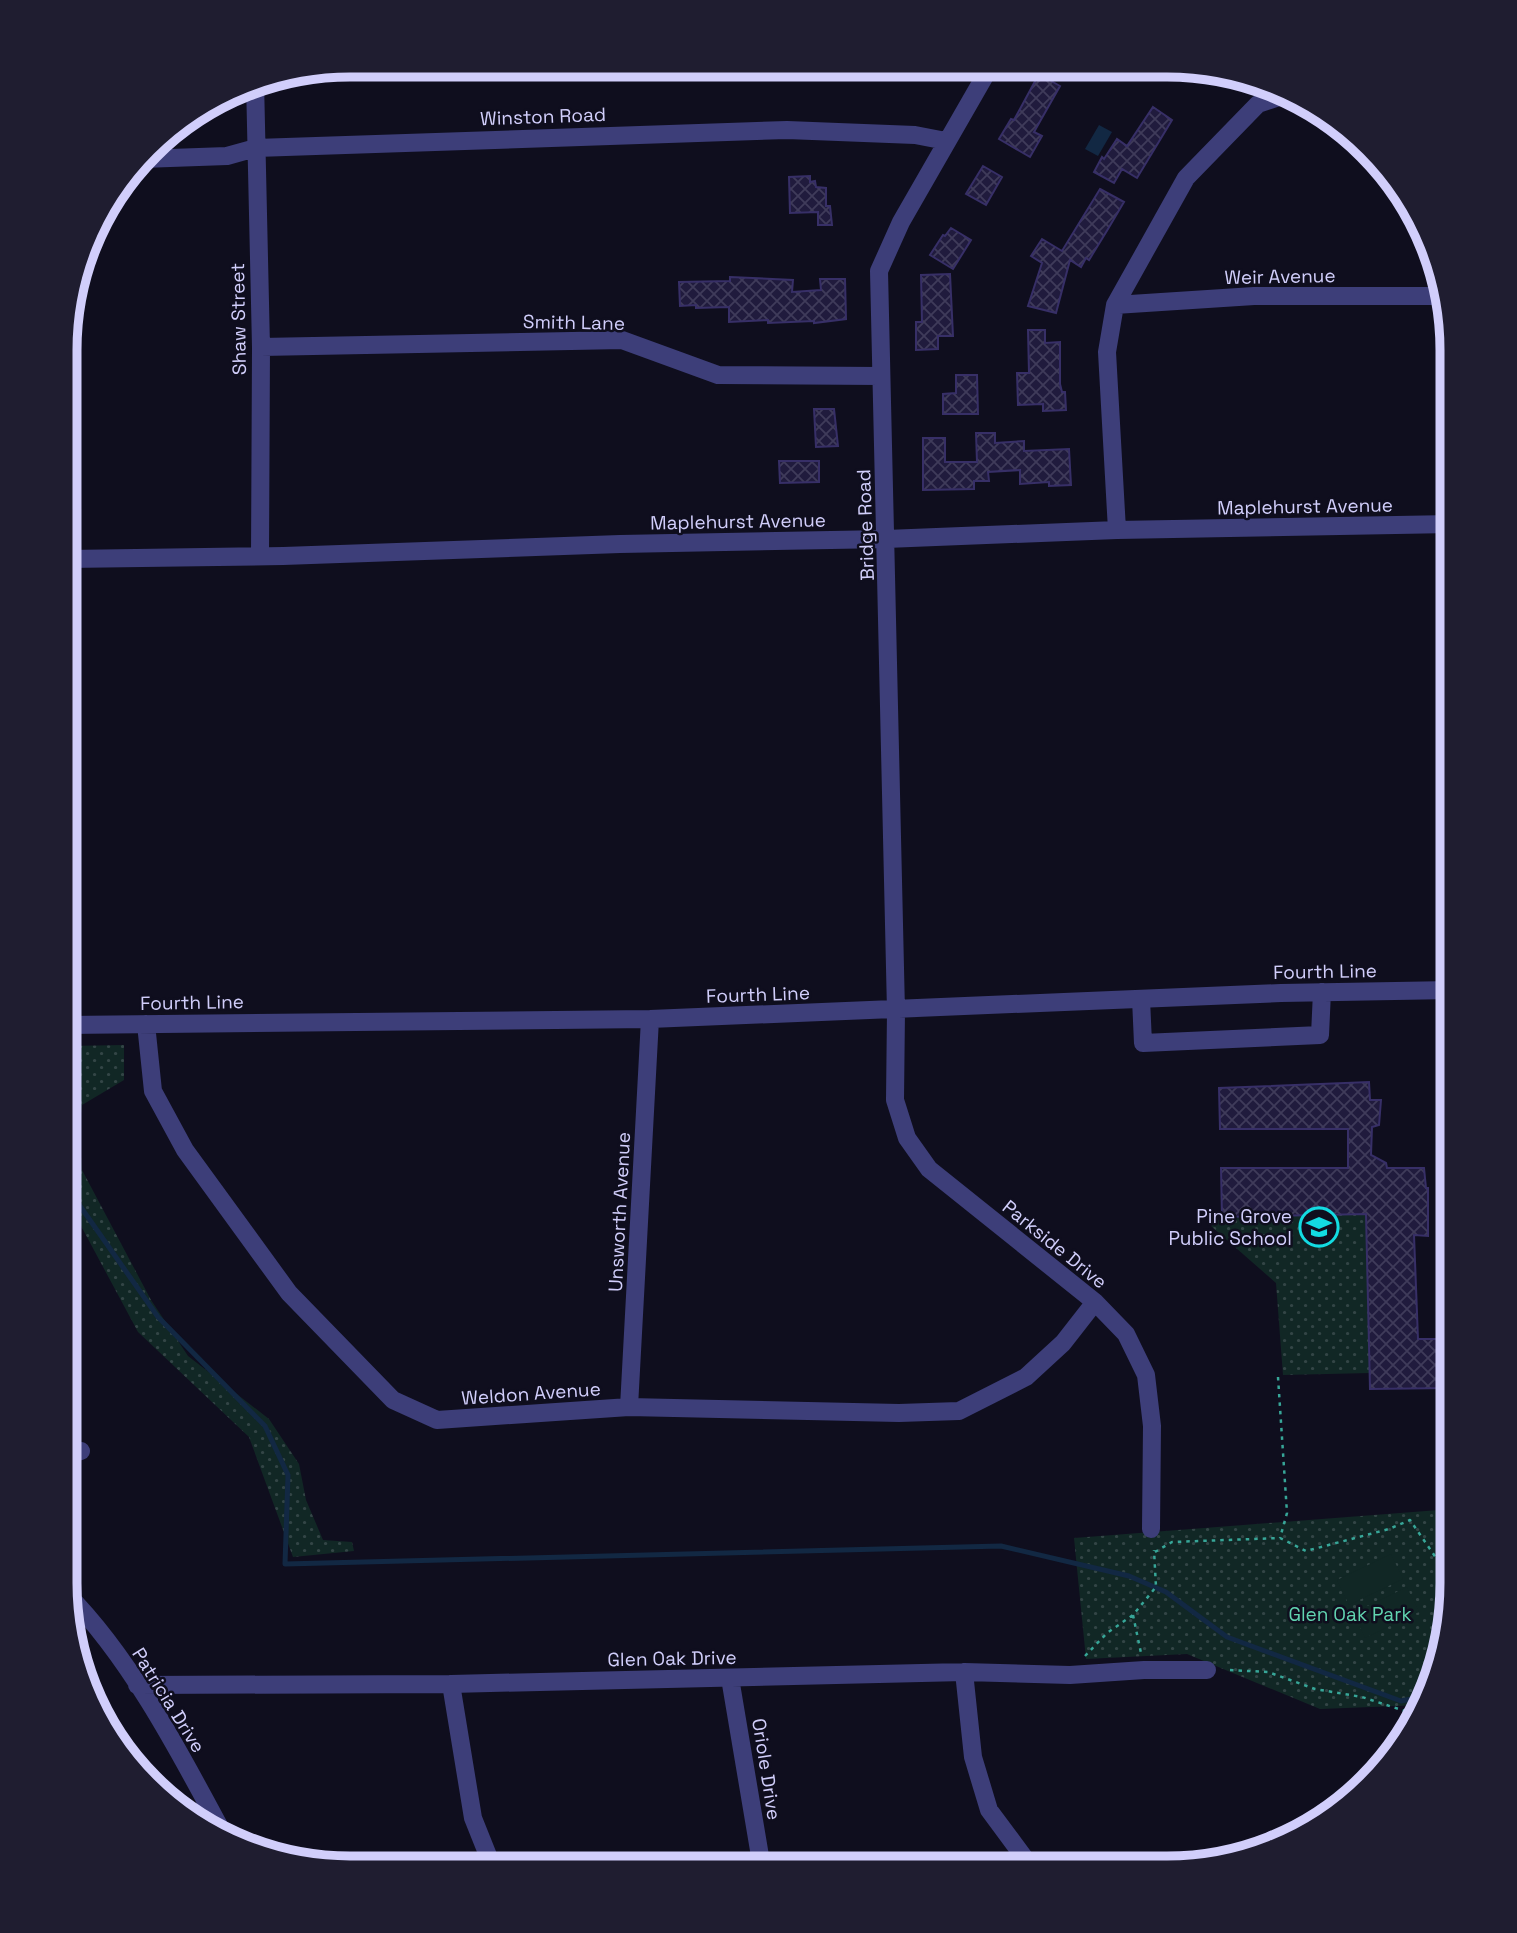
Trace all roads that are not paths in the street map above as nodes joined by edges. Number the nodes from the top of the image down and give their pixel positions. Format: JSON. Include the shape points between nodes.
{"nodes":[{"id":1,"x":984,"y":77,"type":"edge"},
{"id":2,"x":255,"y":94,"type":"edge"},
{"id":3,"x":1274,"y":99,"type":"edge"},
{"id":4,"x":946,"y":141,"type":"junction"},
{"id":5,"x":256,"y":148,"type":"junction"},
{"id":6,"x":156,"y":159,"type":"edge"},
{"id":7,"x":1435,"y":296,"type":"edge"},
{"id":8,"x":1115,"y":305,"type":"junction"},
{"id":9,"x":261,"y":347,"type":"junction"},
{"id":10,"x":881,"y":376,"type":"junction"},
{"id":11,"x":1440,"y":524,"type":"edge"},
{"id":12,"x":1117,"y":530,"type":"junction"},
{"id":13,"x":886,"y":540,"type":"junction"},
{"id":14,"x":260,"y":556,"type":"junction"},
{"id":15,"x":77,"y":559,"type":"edge"},
{"id":16,"x":1440,"y":990,"type":"edge"},
{"id":17,"x":1322,"y":992,"type":"junction"},
{"id":18,"x":1141,"y":999,"type":"junction"},
{"id":19,"x":896,"y":1011,"type":"junction"},
{"id":20,"x":650,"y":1019,"type":"junction"},
{"id":21,"x":146,"y":1024,"type":"junction"},
{"id":22,"x":77,"y":1025,"type":"edge"},
{"id":23,"x":1095,"y":1302,"type":"junction"},
{"id":24,"x":629,"y":1407,"type":"junction"},
{"id":25,"x":1151,"y":1529,"type":"road end"},
{"id":26,"x":78,"y":1605,"type":"edge"},
{"id":27,"x":1207,"y":1670,"type":"dead end"},
{"id":28,"x":964,"y":1672,"type":"junction"},
{"id":29,"x":730,"y":1678,"type":"junction"},
{"id":30,"x":451,"y":1684,"type":"junction"},
{"id":31,"x":137,"y":1685,"type":"junction"},
{"id":32,"x":215,"y":1820,"type":"edge"},
{"id":33,"x":488,"y":1856,"type":"edge"},
{"id":34,"x":760,"y":1856,"type":"edge"},
{"id":35,"x":1023,"y":1856,"type":"edge"}],
"edges":[{"from":1,"to":4,"type":"street","name":"Bridge Road"},
{"from":2,"to":5,"type":"street","name":"Shaw Street"},
{"from":3,"to":8,"type":"street","via":[[1258,104],[1186,178]]},
{"from":4,"to":5,"type":"street","name":"Winston Road","via":[[915,135],[787,130]]},
{"from":4,"to":10,"type":"street","name":"Bridge Road","via":[[878,271]]},
{"from":5,"to":6,"type":"street","name":"Winston Road","via":[[227,156]]},
{"from":5,"to":9,"type":"street","name":"Shaw Street"},
{"from":7,"to":8,"type":"street","name":"Weir Avenue","via":[[1254,296]]},
{"from":8,"to":12,"type":"street","via":[[1107,352]]},
{"from":9,"to":10,"type":"street","name":"Smith Lane","via":[[622,340],[718,375]]},
{"from":9,"to":14,"type":"street","name":"Shaw Street"},
{"from":10,"to":13,"type":"street","name":"Bridge Road"},
{"from":11,"to":12,"type":"street","name":"Maplehurst Avenue"},
{"from":12,"to":13,"type":"street","name":"Maplehurst Avenue"},
{"from":13,"to":14,"type":"street","name":"Maplehurst Avenue"},
{"from":13,"to":19,"type":"street","name":"Bridge Road"},
{"from":14,"to":15,"type":"street","name":"Maplehurst Avenue"},
{"from":16,"to":17,"type":"street","name":"Fourth Line"},
{"from":17,"to":18,"type":"street","name":"Fourth Line"},
{"from":17,"to":18,"type":"street","via":[[1320,1035],[1143,1043]]},
{"from":18,"to":19,"type":"street","name":"Fourth Line"},
{"from":19,"to":20,"type":"street","name":"Fourth Line"},
{"from":19,"to":23,"type":"street","name":"Parkside Drive","via":[[895,1100],[907,1138],[929,1169]]},
{"from":20,"to":21,"type":"street","name":"Fourth Line"},
{"from":20,"to":24,"type":"street","name":"Unsworth Avenue"},
{"from":21,"to":22,"type":"street","name":"Fourth Line"},
{"from":21,"to":24,"type":"street","name":"Weldon Avenue","via":[[153,1091],[185,1150],[289,1293],[393,1400],[437,1420]]},
{"from":23,"to":24,"type":"street","name":"Weldon Avenue","via":[[1063,1343],[1026,1377],[959,1411]]},
{"from":23,"to":25,"type":"street","name":"Parkside Drive","via":[[1126,1334],[1146,1375],[1152,1426]]},
{"from":26,"to":31,"type":"street","name":"Patricia Drive"},
{"from":27,"to":28,"type":"street","name":"Glen Oak Drive","via":[[1070,1675]]},
{"from":28,"to":29,"type":"street","name":"Glen Oak Drive"},
{"from":28,"to":35,"type":"street","via":[[973,1757],[989,1810]]},
{"from":29,"to":30,"type":"street","name":"Glen Oak Drive"},
{"from":29,"to":34,"type":"street","name":"Oriole Drive"},
{"from":30,"to":31,"type":"street","name":"Glen Oak Drive"},
{"from":30,"to":33,"type":"street","via":[[473,1818]]},
{"from":31,"to":32,"type":"street","name":"Patricia Drive"}]}
